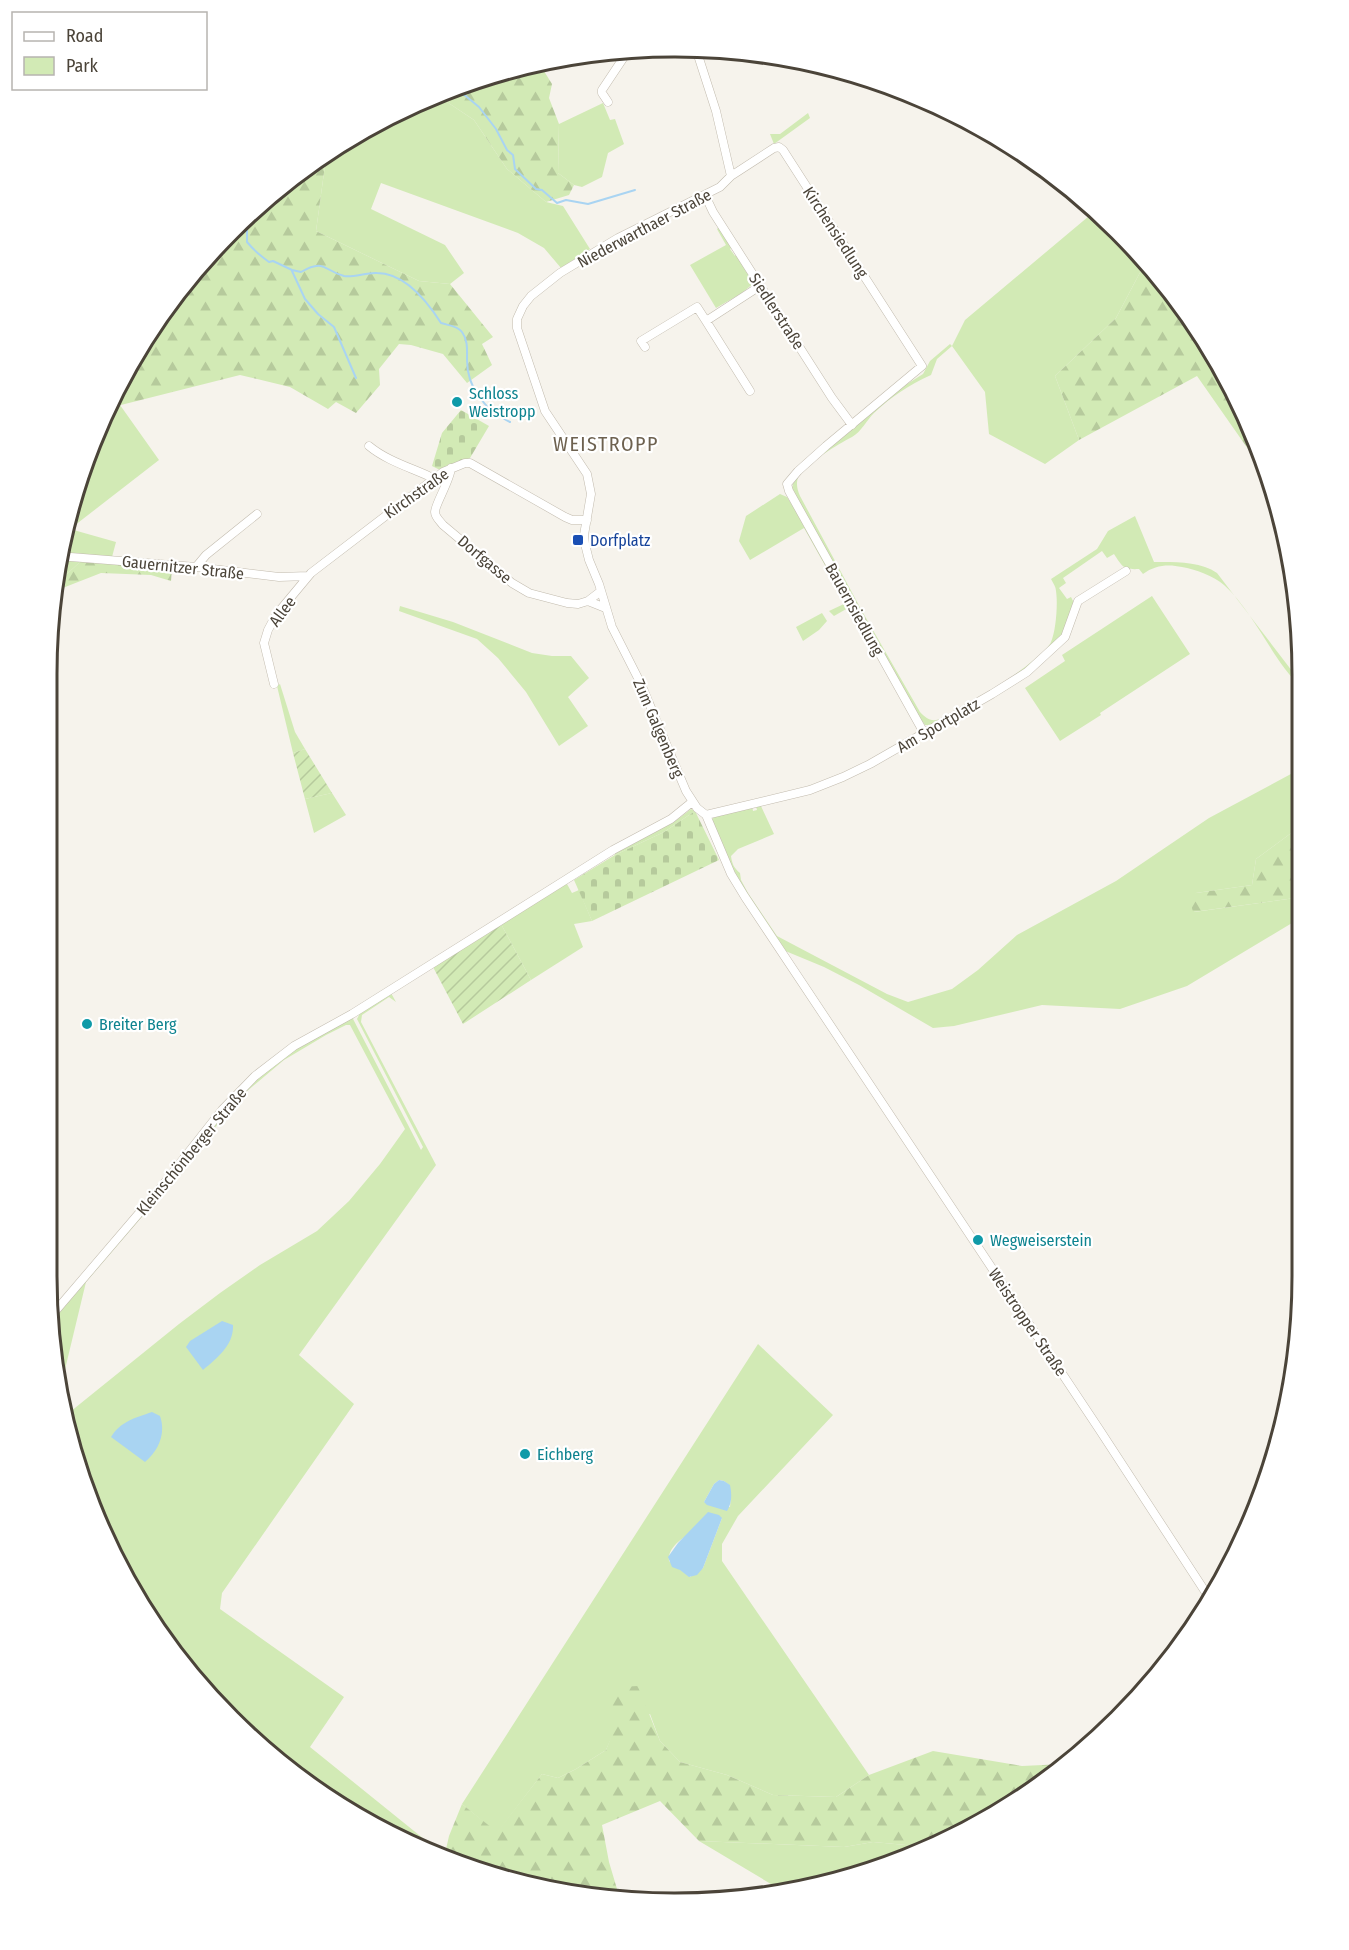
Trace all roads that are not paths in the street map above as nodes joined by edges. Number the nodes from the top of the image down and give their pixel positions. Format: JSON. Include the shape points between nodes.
{"nodes":[{"id":1,"x":699,"y":58,"type":"edge"},
{"id":2,"x":623,"y":59,"type":"edge"},
{"id":3,"x":608,"y":102,"type":"dead end"},
{"id":4,"x":731,"y":176,"type":"junction"},
{"id":5,"x":705,"y":195,"type":"junction"},
{"id":6,"x":760,"y":286,"type":"junction"},
{"id":7,"x":706,"y":321,"type":"junction"},
{"id":8,"x":645,"y":347,"type":"dead end"},
{"id":9,"x":750,"y":391,"type":"dead end"},
{"id":10,"x":852,"y":425,"type":"junction"},
{"id":11,"x":369,"y":446,"type":"dead end"},
{"id":12,"x":451,"y":468,"type":"junction"},
{"id":13,"x":433,"y":478,"type":"junction"},
{"id":14,"x":257,"y":514,"type":"dead end"},
{"id":15,"x":587,"y":520,"type":"junction"},
{"id":16,"x":69,"y":557,"type":"edge"},
{"id":17,"x":196,"y":567,"type":"junction"},
{"id":18,"x":1126,"y":571,"type":"dead end"},
{"id":19,"x":308,"y":576,"type":"junction"},
{"id":20,"x":601,"y":591,"type":"junction"},
{"id":21,"x":588,"y":601,"type":"junction"},
{"id":22,"x":606,"y":606,"type":"junction"},
{"id":23,"x":274,"y":684,"type":"dead end"},
{"id":24,"x":924,"y":733,"type":"junction"},
{"id":25,"x":692,"y":801,"type":"junction"},
{"id":26,"x":706,"y":815,"type":"junction"},
{"id":27,"x":745,"y":897,"type":"joint"},
{"id":28,"x":58,"y":1308,"type":"edge"},
{"id":29,"x":1205,"y":1591,"type":"edge"}],
"edges":[{"from":1,"to":4,"type":"street"},
{"from":2,"to":3,"type":"street","via":[[602,90]]},
{"from":4,"to":5,"type":"street","name":"Niederwarthaer Straße"},
{"from":4,"to":10,"type":"street","name":"Kirchensiedlung","via":[[774,148],[783,150],[922,366]]},
{"from":5,"to":6,"type":"street","name":"Siedlerstraße"},
{"from":5,"to":15,"type":"street","name":"Niederwarthaer Straße","via":[[591,253],[539,288],[517,319],[518,335],[546,411],[587,474],[591,494]]},
{"from":6,"to":7,"type":"street"},
{"from":6,"to":10,"type":"street","name":"Siedlerstraße"},
{"from":7,"to":8,"type":"street","via":[[697,307],[641,341]]},
{"from":7,"to":9,"type":"street"},
{"from":10,"to":24,"type":"street","name":"Bauernsiedlung","via":[[787,484]]},
{"from":11,"to":13,"type":"street","via":[[381,456]]},
{"from":12,"to":13,"type":"street","name":"Kirchstraße"},
{"from":12,"to":15,"type":"street","name":"Kirchstraße","via":[[470,463],[565,517]]},
{"from":12,"to":21,"type":"street","name":"Dorfgasse","via":[[435,509],[443,525],[517,586],[567,603]]},
{"from":13,"to":19,"type":"street","name":"Kirchstraße"},
{"from":14,"to":17,"type":"street"},
{"from":15,"to":20,"type":"street","name":"Zum Galgenberg","via":[[587,552]]},
{"from":16,"to":17,"type":"street","name":"Gauernitzer Straße"},
{"from":17,"to":19,"type":"street","name":"Gauernitzer Straße","via":[[279,577]]},
{"from":18,"to":24,"type":"street","name":"Am Sportplatz","via":[[1078,602],[1065,637],[1040,662]]},
{"from":19,"to":23,"type":"street","name":"Allee","via":[[276,615],[266,636],[264,643]]},
{"from":20,"to":21,"type":"street"},
{"from":20,"to":22,"type":"street","name":"Zum Galgenberg"},
{"from":21,"to":22,"type":"street","name":"Dorfgasse"},
{"from":22,"to":25,"type":"street","name":"Zum Galgenberg"},
{"from":24,"to":26,"type":"street","name":"Am Sportplatz","via":[[870,764],[810,790]]},
{"from":25,"to":26,"type":"street","name":"Zum Galgenberg"},
{"from":25,"to":28,"type":"street","name":"Kleinschönberger Straße","via":[[671,819],[613,850],[294,1047],[242,1088]]},
{"from":26,"to":27,"type":"street","name":"Zum Galgenberg"},
{"from":27,"to":29,"type":"street","name":"Weistropper Straße"}]}
